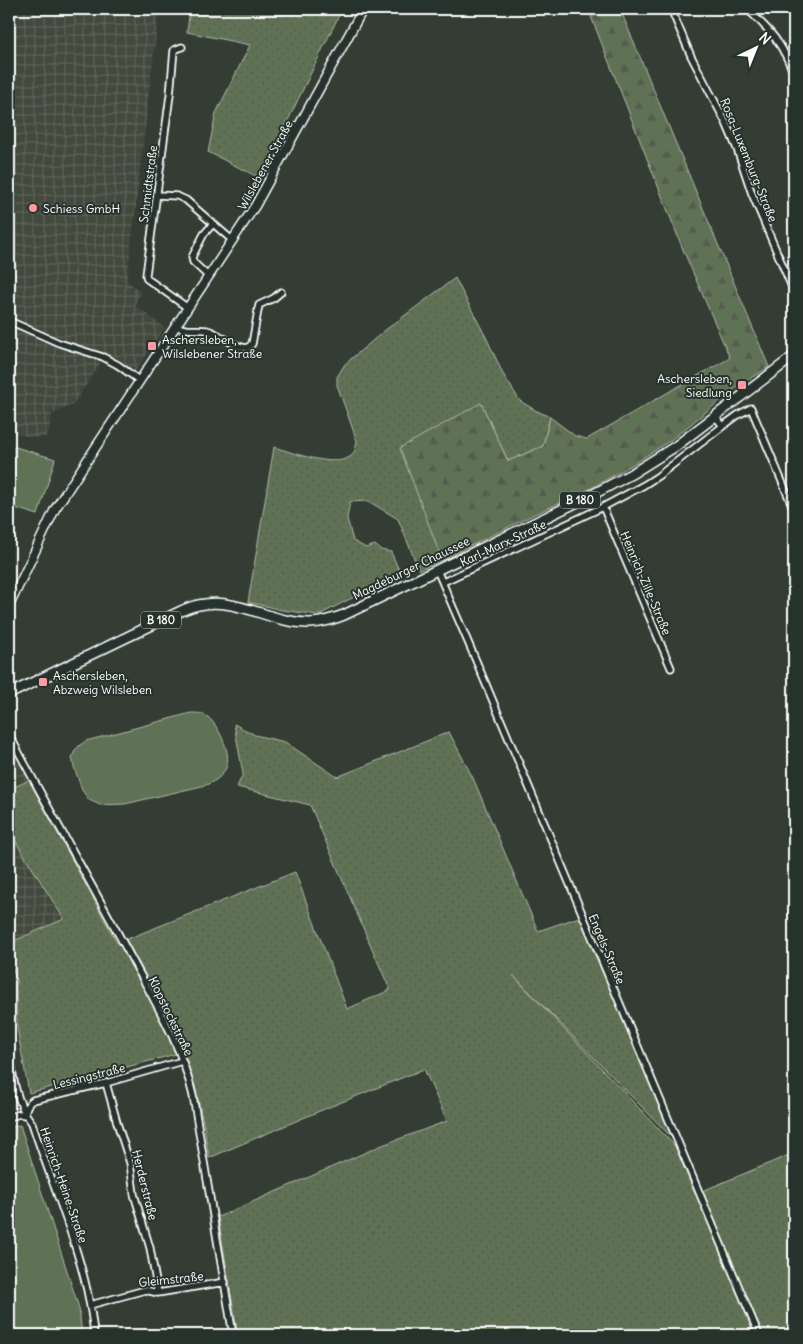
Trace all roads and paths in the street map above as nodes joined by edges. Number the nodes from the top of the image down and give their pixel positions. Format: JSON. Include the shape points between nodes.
{"nodes":[{"id":1,"x":364,"y":9,"type":"edge"},
{"id":2,"x":671,"y":9,"type":"edge"},
{"id":3,"x":747,"y":9,"type":"edge"},
{"id":4,"x":182,"y":47,"type":"dead end"},
{"id":5,"x":792,"y":61,"type":"edge"},
{"id":6,"x":794,"y":75,"type":"edge"},
{"id":7,"x":156,"y":195,"type":"junction"},
{"id":8,"x":213,"y":224,"type":"junction"},
{"id":9,"x":234,"y":239,"type":"junction"},
{"id":10,"x":209,"y":277,"type":"junction"},
{"id":11,"x":792,"y":279,"type":"edge"},
{"id":12,"x":281,"y":292,"type":"dead end"},
{"id":13,"x":794,"y":292,"type":"edge"},
{"id":14,"x":188,"y":308,"type":"junction"},
{"id":15,"x":9,"y":322,"type":"edge"},
{"id":16,"x":176,"y":326,"type":"junction"},
{"id":17,"x":794,"y":356,"type":"edge"},
{"id":18,"x":140,"y":381,"type":"junction"},
{"id":19,"x":715,"y":416,"type":"junction"},
{"id":20,"x":723,"y":426,"type":"junction"},
{"id":21,"x":603,"y":507,"type":"junction"},
{"id":22,"x":794,"y":510,"type":"edge"},
{"id":23,"x":437,"y":570,"type":"junction"},
{"id":24,"x":443,"y":582,"type":"junction"},
{"id":25,"x":9,"y":606,"type":"edge"},
{"id":26,"x":672,"y":668,"type":"dead end"},
{"id":27,"x":9,"y":694,"type":"edge"},
{"id":28,"x":9,"y":734,"type":"edge"},
{"id":29,"x":9,"y":1044,"type":"edge"},
{"id":30,"x":182,"y":1061,"type":"junction"},
{"id":31,"x":106,"y":1083,"type":"junction"},
{"id":32,"x":25,"y":1115,"type":"junction"},
{"id":33,"x":9,"y":1117,"type":"edge"},
{"id":34,"x":225,"y":1282,"type":"junction"},
{"id":35,"x":158,"y":1293,"type":"junction"},
{"id":36,"x":90,"y":1305,"type":"junction"},
{"id":37,"x":94,"y":1335,"type":"edge"},
{"id":38,"x":233,"y":1335,"type":"edge"},
{"id":39,"x":759,"y":1335,"type":"edge"}],
"edges":[{"from":1,"to":9,"type":"street","name":"Wilslebener Straße"},
{"from":2,"to":11,"type":"street","name":"Rosa-Luxemburg-Straße","via":[[726,123],[752,194]]},
{"from":3,"to":5,"type":"street","via":[[775,37]]},
{"from":4,"to":7,"type":"street","name":"Schmidtstraße","via":[[174,50]]},
{"from":5,"to":6,"type":"street"},
{"from":7,"to":8,"type":"street","via":[[186,200]]},
{"from":7,"to":14,"type":"street","name":"Schmidtstraße","via":[[147,279]]},
{"from":8,"to":9,"type":"street"},
{"from":8,"to":10,"type":"street","via":[[192,256],[193,262]]},
{"from":9,"to":10,"type":"street","name":"Wilslebener Straße"},
{"from":10,"to":14,"type":"street","name":"Wilslebener Straße"},
{"from":11,"to":13,"type":"street","name":"Rosa-Luxemburg-Straße"},
{"from":12,"to":16,"type":"street","via":[[259,305],[252,344],[247,348],[209,330]]},
{"from":14,"to":16,"type":"street","name":"Wilslebener Straße"},
{"from":15,"to":18,"type":"street","via":[[103,358]]},
{"from":16,"to":18,"type":"street","name":"Wilslebener Straße"},
{"from":17,"to":19,"type":"main road","name":"Magdeburger Chaussee","number":"B 180"},
{"from":18,"to":25,"type":"street","name":"Wilslebener Straße","via":[[55,509]]},
{"from":19,"to":20,"type":"street"},
{"from":19,"to":23,"type":"main road","name":"Magdeburger Chaussee","number":"B 180","via":[[625,478]]},
{"from":20,"to":21,"type":"street","name":"Karl-Marx-Straße","via":[[658,476]]},
{"from":20,"to":22,"type":"street","name":"Karl-Marx-Straße","via":[[751,408]]},
{"from":21,"to":24,"type":"street","name":"Karl-Marx-Straße"},
{"from":21,"to":26,"type":"street","name":"Heinrich-Zille-Straße"},
{"from":23,"to":24,"type":"street","name":"Engels-Straße"},
{"from":23,"to":27,"type":"main road","name":"Magdeburger Chaussee","number":"B 180","via":[[344,615],[322,622],[286,621],[219,603],[198,605]]},
{"from":24,"to":39,"type":"street","name":"Engels-Straße"},
{"from":28,"to":30,"type":"street","name":"Klopstockstraße","via":[[166,1024]]},
{"from":29,"to":32,"type":"street","name":"Heinrich-Heine-Straße","via":[[18,1096]]},
{"from":30,"to":31,"type":"street","name":"Lessingstraße"},
{"from":30,"to":34,"type":"street","name":"Klopstockstraße","via":[[192,1096]]},
{"from":31,"to":32,"type":"street","name":"Lessingstraße","via":[[33,1100]]},
{"from":31,"to":35,"type":"street","name":"Herderstraße","via":[[130,1163],[134,1194],[150,1248]]},
{"from":32,"to":33,"type":"street"},
{"from":32,"to":36,"type":"street","name":"Heinrich-Heine-Straße","via":[[32,1123],[66,1216]]},
{"from":34,"to":35,"type":"street","name":"Gleimstraße"},
{"from":34,"to":38,"type":"street","name":"Klopstockstraße"},
{"from":35,"to":36,"type":"street","name":"Gleimstraße","via":[[145,1290]]},
{"from":36,"to":37,"type":"street","name":"Heinrich-Heine-Straße"}]}
